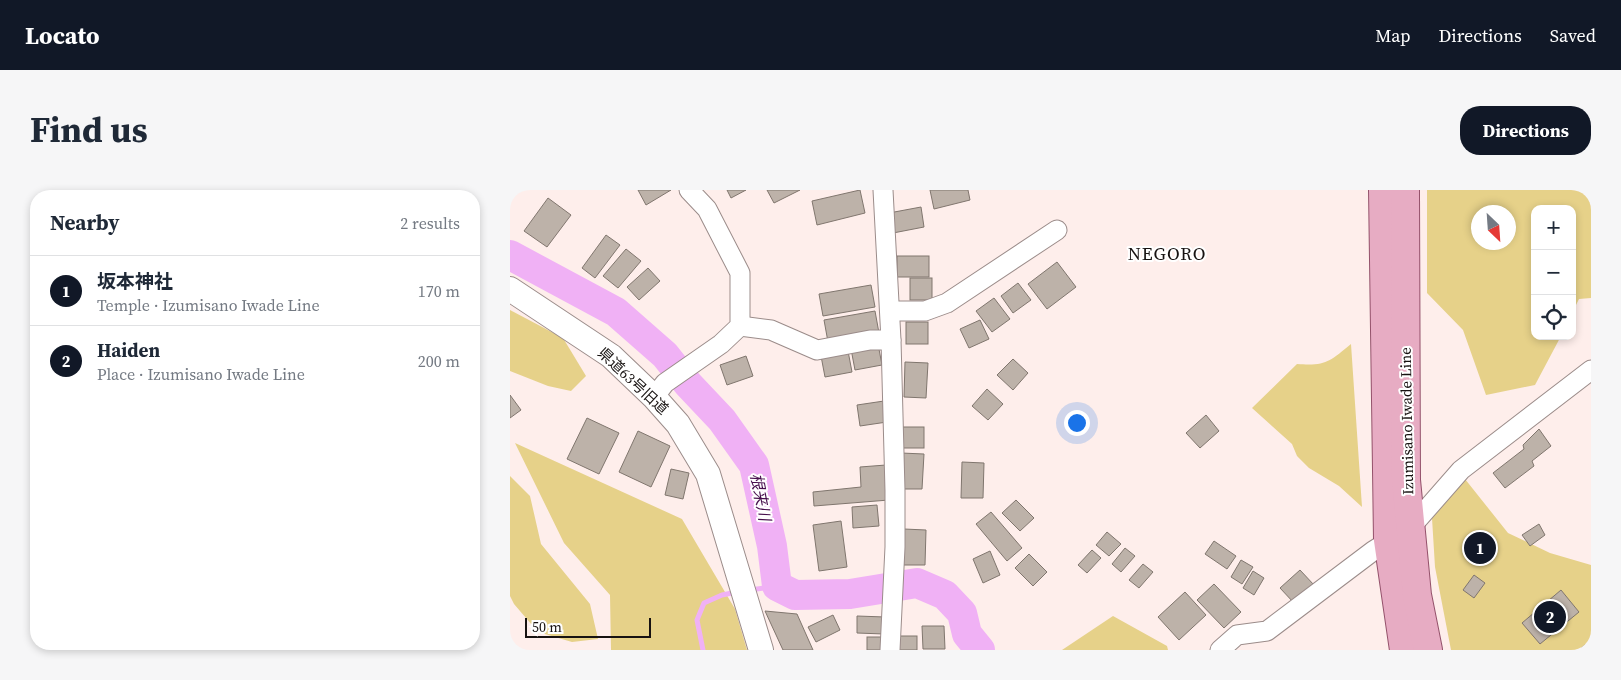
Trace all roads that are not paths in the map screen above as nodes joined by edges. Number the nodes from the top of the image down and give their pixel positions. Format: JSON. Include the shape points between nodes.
{"nodes":[{"id":1,"x":689,"y":190,"type":"edge"},
{"id":2,"x":883,"y":190,"type":"edge"},
{"id":3,"x":1383,"y":190,"type":"edge"},
{"id":4,"x":1405,"y":190,"type":"edge"},
{"id":5,"x":1057,"y":230,"type":"dead end"},
{"id":6,"x":510,"y":289,"type":"edge"},
{"id":7,"x":890,"y":310,"type":"junction"},
{"id":8,"x":740,"y":326,"type":"junction"},
{"id":9,"x":891,"y":340,"type":"junction"},
{"id":10,"x":1591,"y":370,"type":"edge"},
{"id":11,"x":659,"y":390,"type":"junction"},
{"id":12,"x":1399,"y":533,"type":"junction"},
{"id":13,"x":761,"y":650,"type":"edge"},
{"id":14,"x":890,"y":650,"type":"edge"},
{"id":15,"x":1220,"y":650,"type":"edge"},
{"id":16,"x":1404,"y":650,"type":"edge"},
{"id":17,"x":1428,"y":650,"type":"edge"}],
"edges":[{"from":1,"to":8,"type":"street","via":[[707,209],[740,273]]},
{"from":2,"to":7,"type":"street"},
{"from":3,"to":12,"type":"main road","name":"Izumisano Iwade Line"},
{"from":4,"to":12,"type":"main road","name":"Izumisano Iwade Line","via":[[1406,480]]},
{"from":5,"to":7,"type":"street","via":[[948,303],[925,311]]},
{"from":6,"to":11,"type":"street","name":"県道63号旧道"},
{"from":7,"to":9,"type":"street"},
{"from":8,"to":9,"type":"street","via":[[771,330],[817,350],[870,340]]},
{"from":8,"to":11,"type":"street"},
{"from":9,"to":14,"type":"street","via":[[895,546]]},
{"from":10,"to":12,"type":"street","via":[[1462,470]]},
{"from":11,"to":13,"type":"street","name":"県道63号旧道","via":[[708,474]]},
{"from":12,"to":15,"type":"street","via":[[1267,631],[1237,635]]},
{"from":12,"to":16,"type":"main road","name":"Izumisano Iwade Line"},
{"from":12,"to":17,"type":"main road","name":"Izumisano Iwade Line","via":[[1417,595]]}]}
